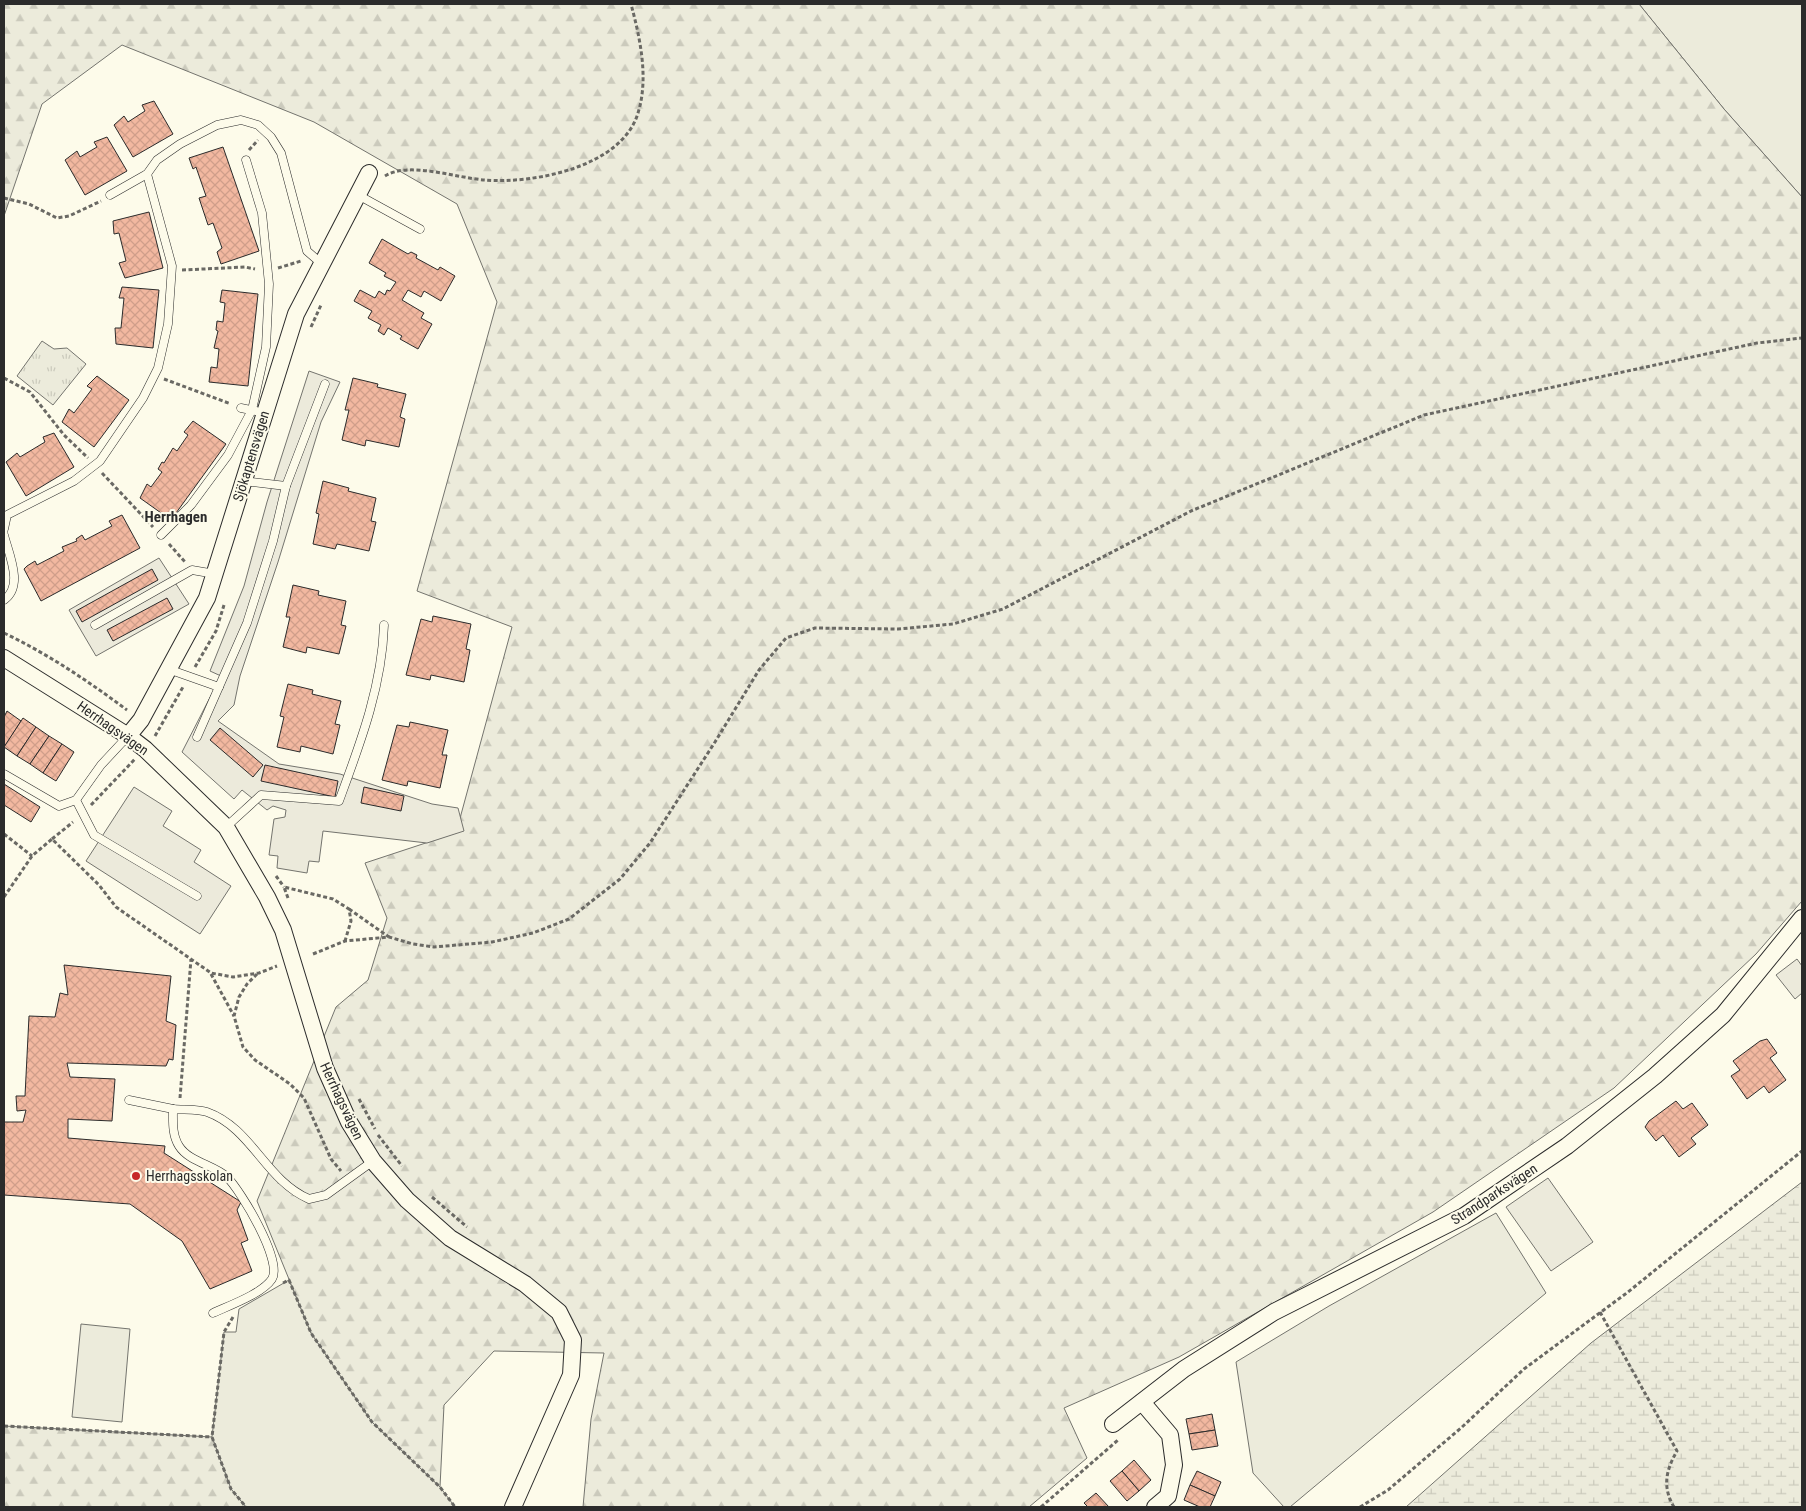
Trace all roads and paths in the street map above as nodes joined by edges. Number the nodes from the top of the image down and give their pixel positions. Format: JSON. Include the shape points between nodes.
{"nodes":[{"id":1,"x":631,"y":4,"type":"edge"},
{"id":2,"x":271,"y":137,"type":"junction"},
{"id":3,"x":246,"y":160,"type":"joint"},
{"id":4,"x":147,"y":174,"type":"junction"},
{"id":5,"x":376,"y":175,"type":"joint"},
{"id":6,"x":110,"y":195,"type":"joint"},
{"id":7,"x":358,"y":195,"type":"junction"},
{"id":8,"x":4,"y":198,"type":"edge"},
{"id":9,"x":420,"y":229,"type":"dead end"},
{"id":10,"x":308,"y":252,"type":"junction"},
{"id":11,"x":322,"y":264,"type":"junction"},
{"id":12,"x":171,"y":271,"type":"junction"},
{"id":13,"x":268,"y":272,"type":"junction"},
{"id":14,"x":1802,"y":338,"type":"edge"},
{"id":15,"x":155,"y":375,"type":"junction"},
{"id":16,"x":4,"y":378,"type":"edge"},
{"id":17,"x":325,"y":384,"type":"dead end"},
{"id":18,"x":241,"y":408,"type":"joint"},
{"id":19,"x":258,"y":412,"type":"junction"},
{"id":20,"x":95,"y":465,"type":"junction"},
{"id":21,"x":243,"y":481,"type":"junction"},
{"id":22,"x":286,"y":486,"type":"junction"},
{"id":23,"x":5,"y":511,"type":"edge"},
{"id":24,"x":4,"y":529,"type":"edge"},
{"id":25,"x":4,"y":535,"type":"edge"},
{"id":26,"x":161,"y":535,"type":"junction"},
{"id":27,"x":192,"y":570,"type":"junction"},
{"id":28,"x":215,"y":574,"type":"junction"},
{"id":29,"x":4,"y":600,"type":"edge"},
{"id":30,"x":384,"y":624,"type":"dead end"},
{"id":31,"x":95,"y":625,"type":"dead end"},
{"id":32,"x":4,"y":658,"type":"edge"},
{"id":33,"x":168,"y":668,"type":"junction"},
{"id":34,"x":219,"y":687,"type":"junction"},
{"id":35,"x":128,"y":736,"type":"junction"},
{"id":36,"x":197,"y":737,"type":"dead end"},
{"id":37,"x":4,"y":774,"type":"edge"},
{"id":38,"x":76,"y":800,"type":"junction"},
{"id":39,"x":226,"y":826,"type":"junction"},
{"id":40,"x":4,"y":834,"type":"edge"},
{"id":41,"x":32,"y":856,"type":"junction"},
{"id":42,"x":197,"y":896,"type":"dead end"},
{"id":43,"x":4,"y":898,"type":"edge"},
{"id":44,"x":290,"y":904,"type":"dead end"},
{"id":45,"x":348,"y":908,"type":"junction"},
{"id":46,"x":1802,"y":918,"type":"edge"},
{"id":47,"x":389,"y":937,"type":"junction"},
{"id":48,"x":345,"y":941,"type":"junction"},
{"id":49,"x":313,"y":954,"type":"dead end"},
{"id":50,"x":191,"y":959,"type":"junction"},
{"id":51,"x":282,"y":964,"type":"dead end"},
{"id":52,"x":211,"y":973,"type":"junction"},
{"id":53,"x":259,"y":973,"type":"junction"},
{"id":54,"x":234,"y":1016,"type":"junction"},
{"id":55,"x":357,"y":1094,"type":"dead end"},
{"id":56,"x":129,"y":1100,"type":"dead end"},
{"id":57,"x":176,"y":1109,"type":"junction"},
{"id":58,"x":1802,"y":1152,"type":"edge"},
{"id":59,"x":373,"y":1161,"type":"junction"},
{"id":60,"x":407,"y":1173,"type":"dead end"},
{"id":61,"x":348,"y":1179,"type":"junction"},
{"id":62,"x":428,"y":1194,"type":"dead end"},
{"id":63,"x":474,"y":1232,"type":"dead end"},
{"id":64,"x":280,"y":1285,"type":"dead end"},
{"id":65,"x":238,"y":1309,"type":"dead end"},
{"id":66,"x":1600,"y":1312,"type":"junction"},
{"id":67,"x":213,"y":1314,"type":"dead end"},
{"id":68,"x":1142,"y":1402,"type":"junction"},
{"id":69,"x":1114,"y":1424,"type":"dead end"},
{"id":70,"x":4,"y":1426,"type":"edge"},
{"id":71,"x":212,"y":1437,"type":"junction"},
{"id":72,"x":246,"y":1507,"type":"edge"},
{"id":73,"x":455,"y":1507,"type":"edge"},
{"id":74,"x":513,"y":1507,"type":"edge"},
{"id":75,"x":1155,"y":1507,"type":"edge"},
{"id":76,"x":1360,"y":1507,"type":"edge"},
{"id":77,"x":1674,"y":1507,"type":"edge"}],
"edges":[{"from":1,"to":5,"type":"path","via":[[639,34],[643,81],[638,114],[620,143],[590,163],[546,176],[487,180],[409,169]]},
{"from":2,"to":3,"type":"path","via":[[258,140],[249,148]]},
{"from":2,"to":4,"type":"lane","via":[[258,125],[241,120],[217,125],[157,160]]},
{"from":2,"to":10,"type":"lane","via":[[281,153]]},
{"from":3,"to":13,"type":"lane","via":[[262,213]]},
{"from":4,"to":6,"type":"lane"},
{"from":4,"to":12,"type":"lane"},
{"from":5,"to":7,"type":"street","name":"Sjökaptensvägen"},
{"from":6,"to":8,"type":"path","via":[[69,216],[57,218],[29,204]]},
{"from":7,"to":9,"type":"lane"},
{"from":7,"to":11,"type":"street","name":"Sjökaptensvägen"},
{"from":10,"to":11,"type":"lane"},
{"from":10,"to":13,"type":"path","via":[[303,260]]},
{"from":11,"to":19,"type":"street","name":"Sjökaptensvägen","via":[[296,314]]},
{"from":12,"to":13,"type":"path","via":[[244,267]]},
{"from":12,"to":15,"type":"lane","via":[[168,324]]},
{"from":13,"to":19,"type":"lane","via":[[266,346]]},
{"from":14,"to":47,"type":"path","via":[[1757,343],[1424,415],[1191,511],[1003,608],[953,624],[898,629],[815,628],[786,638],[759,670],[650,842],[620,879],[569,919],[533,933],[492,942],[434,947]]},
{"from":15,"to":18,"type":"path"},
{"from":15,"to":20,"type":"lane","via":[[143,398]]},
{"from":16,"to":20,"type":"path","via":[[30,392],[64,435]]},
{"from":17,"to":22,"type":"lane"},
{"from":18,"to":19,"type":"lane"},
{"from":19,"to":21,"type":"street","name":"Sjökaptensvägen"},
{"from":19,"to":26,"type":"lane","via":[[191,505]]},
{"from":20,"to":23,"type":"lane","via":[[74,482]]},
{"from":20,"to":26,"type":"path"},
{"from":21,"to":22,"type":"lane"},
{"from":21,"to":28,"type":"street","name":"Sjökaptensvägen"},
{"from":22,"to":34,"type":"lane","via":[[274,540],[247,623]]},
{"from":23,"to":24,"type":"lane"},
{"from":25,"to":29,"type":"lane","via":[[15,582],[11,595]]},
{"from":26,"to":27,"type":"path"},
{"from":27,"to":28,"type":"lane"},
{"from":27,"to":31,"type":"lane"},
{"from":28,"to":33,"type":"street","name":"Sjökaptensvägen","via":[[207,598]]},
{"from":30,"to":39,"type":"lane","via":[[374,697],[339,801],[261,795]]},
{"from":32,"to":35,"type":"street","name":"Herrhagsvägen"},
{"from":33,"to":34,"type":"lane"},
{"from":33,"to":35,"type":"street","name":"Sjökaptensvägen","via":[[141,720]]},
{"from":34,"to":36,"type":"lane"},
{"from":35,"to":38,"type":"lane","via":[[101,765]]},
{"from":35,"to":39,"type":"street","name":"Herrhagsvägen","via":[[145,748]]},
{"from":37,"to":38,"type":"lane","via":[[59,806]]},
{"from":38,"to":42,"type":"lane","via":[[94,835]]},
{"from":39,"to":59,"type":"street","name":"Herrhagsvägen","via":[[283,930],[325,1068],[349,1122]]},
{"from":40,"to":41,"type":"path"},
{"from":41,"to":43,"type":"path"},
{"from":41,"to":50,"type":"path","via":[[52,839],[116,906]]},
{"from":44,"to":45,"type":"path","via":[[284,887],[333,899]]},
{"from":45,"to":47,"type":"path"},
{"from":45,"to":48,"type":"path","via":[[352,920]]},
{"from":46,"to":68,"type":"street","name":"Strandparksvägen","via":[[1723,1015],[1655,1076],[1567,1146],[1464,1216],[1274,1312],[1184,1369]]},
{"from":47,"to":48,"type":"path"},
{"from":48,"to":49,"type":"path"},
{"from":50,"to":52,"type":"path"},
{"from":50,"to":57,"type":"path"},
{"from":51,"to":53,"type":"path"},
{"from":52,"to":53,"type":"path","via":[[233,977]]},
{"from":52,"to":54,"type":"path"},
{"from":53,"to":54,"type":"path","via":[[239,997]]},
{"from":54,"to":61,"type":"path","via":[[243,1047],[254,1060],[290,1084],[304,1098],[331,1159]]},
{"from":55,"to":60,"type":"path","via":[[378,1134]]},
{"from":56,"to":57,"type":"lane"},
{"from":57,"to":61,"type":"lane","via":[[206,1112],[229,1124],[282,1184],[309,1199],[326,1195]]},
{"from":57,"to":67,"type":"lane","via":[[174,1136],[180,1148],[226,1176],[239,1191],[264,1237],[274,1269],[272,1279],[261,1289]]},
{"from":58,"to":66,"type":"path"},
{"from":59,"to":61,"type":"lane"},
{"from":59,"to":74,"type":"street","name":"Herrhagsvägen","via":[[407,1200],[450,1238],[525,1284],[559,1312],[573,1340],[571,1375]]},
{"from":62,"to":63,"type":"path"},
{"from":64,"to":73,"type":"path","via":[[289,1280],[311,1333],[372,1422],[440,1487]]},
{"from":65,"to":71,"type":"path","via":[[224,1332]]},
{"from":66,"to":76,"type":"path","via":[[1524,1369],[1388,1490]]},
{"from":66,"to":77,"type":"path","via":[[1677,1451],[1669,1465],[1666,1480],[1667,1496]]},
{"from":68,"to":69,"type":"street","name":"Strandparksvägen"},
{"from":68,"to":75,"type":"street","via":[[1170,1435],[1174,1465],[1168,1496]]},
{"from":70,"to":71,"type":"path"},
{"from":71,"to":72,"type":"path","via":[[231,1489]]}]}
